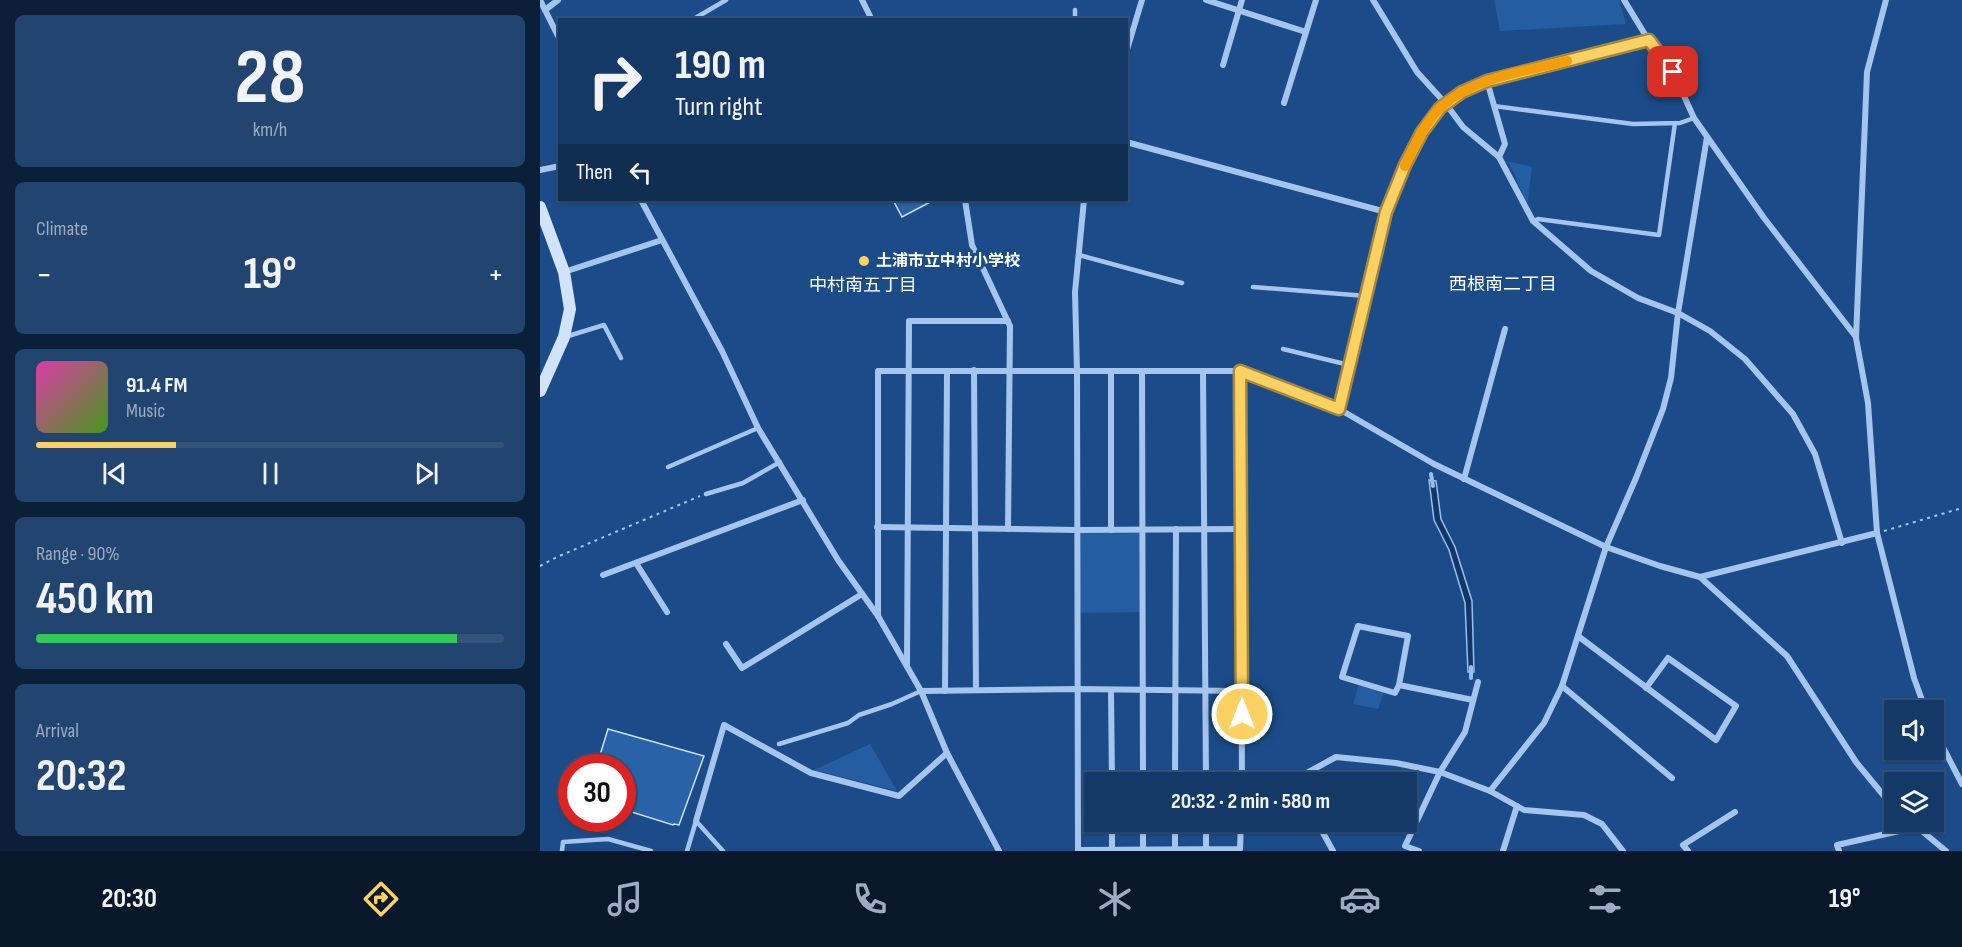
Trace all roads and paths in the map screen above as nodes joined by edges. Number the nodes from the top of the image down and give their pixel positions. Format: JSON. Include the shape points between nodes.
{"nodes":[{"id":1,"x":540,"y":0,"type":"edge"},
{"id":2,"x":558,"y":0,"type":"edge"},
{"id":3,"x":726,"y":0,"type":"edge"},
{"id":4,"x":862,"y":0,"type":"edge"},
{"id":5,"x":1142,"y":0,"type":"edge"},
{"id":6,"x":1206,"y":0,"type":"edge"},
{"id":7,"x":1242,"y":0,"type":"edge"},
{"id":8,"x":1316,"y":0,"type":"edge"},
{"id":9,"x":1373,"y":0,"type":"edge"},
{"id":10,"x":1624,"y":0,"type":"edge"},
{"id":11,"x":1886,"y":0,"type":"edge"},
{"id":12,"x":545,"y":10,"type":"junction"},
{"id":13,"x":1076,"y":10,"type":"dead end"},
{"id":14,"x":1240,"y":11,"type":"junction"},
{"id":15,"x":695,"y":18,"type":"edge"},
{"id":16,"x":871,"y":18,"type":"edge"},
{"id":17,"x":1075,"y":18,"type":"edge"},
{"id":18,"x":1306,"y":32,"type":"junction"},
{"id":19,"x":558,"y":36,"type":"edge"},
{"id":20,"x":1649,"y":40,"type":"junction"},
{"id":21,"x":1128,"y":49,"type":"edge"},
{"id":22,"x":1223,"y":65,"type":"dead end"},
{"id":23,"x":1487,"y":81,"type":"junction"},
{"id":24,"x":1284,"y":103,"type":"dead end"},
{"id":25,"x":1446,"y":104,"type":"junction"},
{"id":26,"x":1494,"y":106,"type":"junction"},
{"id":27,"x":1694,"y":118,"type":"junction"},
{"id":28,"x":1675,"y":123,"type":"junction"},
{"id":29,"x":1707,"y":137,"type":"junction"},
{"id":30,"x":1128,"y":143,"type":"edge"},
{"id":31,"x":1499,"y":157,"type":"junction"},
{"id":32,"x":558,"y":166,"type":"edge"},
{"id":33,"x":540,"y":170,"type":"edge"},
{"id":34,"x":642,"y":201,"type":"edge"},
{"id":35,"x":965,"y":201,"type":"edge"},
{"id":36,"x":1084,"y":201,"type":"edge"},
{"id":37,"x":540,"y":207,"type":"edge"},
{"id":38,"x":1386,"y":212,"type":"junction"},
{"id":39,"x":1533,"y":221,"type":"junction"},
{"id":40,"x":545,"y":236,"type":"edge"},
{"id":41,"x":662,"y":240,"type":"junction"},
{"id":42,"x":1078,"y":255,"type":"junction"},
{"id":43,"x":564,"y":272,"type":"junction"},
{"id":44,"x":1182,"y":283,"type":"dead end"},
{"id":45,"x":1253,"y":287,"type":"dead end"},
{"id":46,"x":1366,"y":296,"type":"junction"},
{"id":47,"x":1678,"y":313,"type":"junction"},
{"id":48,"x":1008,"y":321,"type":"junction"},
{"id":49,"x":1505,"y":329,"type":"dead end"},
{"id":50,"x":564,"y":337,"type":"junction"},
{"id":51,"x":1856,"y":338,"type":"junction"},
{"id":52,"x":1283,"y":349,"type":"dead end"},
{"id":53,"x":621,"y":358,"type":"dead end"},
{"id":54,"x":1349,"y":365,"type":"junction"},
{"id":55,"x":946,"y":370,"type":"junction"},
{"id":56,"x":974,"y":370,"type":"junction"},
{"id":57,"x":1009,"y":370,"type":"junction"},
{"id":58,"x":909,"y":371,"type":"junction"},
{"id":59,"x":1077,"y":371,"type":"junction"},
{"id":60,"x":1111,"y":371,"type":"junction"},
{"id":61,"x":1142,"y":371,"type":"junction"},
{"id":62,"x":1203,"y":371,"type":"junction"},
{"id":63,"x":1240,"y":371,"type":"junction"},
{"id":64,"x":540,"y":391,"type":"edge"},
{"id":65,"x":1339,"y":409,"type":"junction"},
{"id":66,"x":759,"y":428,"type":"junction"},
{"id":67,"x":780,"y":462,"type":"junction"},
{"id":68,"x":668,"y":467,"type":"dead end"},
{"id":69,"x":1464,"y":479,"type":"junction"},
{"id":70,"x":706,"y":494,"type":"joint"},
{"id":71,"x":803,"y":500,"type":"junction"},
{"id":72,"x":1962,"y":508,"type":"edge"},
{"id":73,"x":877,"y":527,"type":"junction"},
{"id":74,"x":909,"y":528,"type":"junction"},
{"id":75,"x":946,"y":528,"type":"junction"},
{"id":76,"x":975,"y":528,"type":"junction"},
{"id":77,"x":1008,"y":529,"type":"junction"},
{"id":78,"x":1204,"y":529,"type":"junction"},
{"id":79,"x":1241,"y":529,"type":"junction"},
{"id":80,"x":1077,"y":530,"type":"junction"},
{"id":81,"x":1111,"y":530,"type":"junction"},
{"id":82,"x":1142,"y":530,"type":"junction"},
{"id":83,"x":1176,"y":530,"type":"junction"},
{"id":84,"x":1877,"y":533,"type":"junction"},
{"id":85,"x":1842,"y":543,"type":"junction"},
{"id":86,"x":1606,"y":547,"type":"junction"},
{"id":87,"x":636,"y":563,"type":"junction"},
{"id":88,"x":540,"y":566,"type":"edge"},
{"id":89,"x":603,"y":575,"type":"dead end"},
{"id":90,"x":1700,"y":577,"type":"junction"},
{"id":91,"x":862,"y":594,"type":"junction"},
{"id":92,"x":667,"y":612,"type":"dead end"},
{"id":93,"x":878,"y":615,"type":"junction"},
{"id":94,"x":1578,"y":636,"type":"junction"},
{"id":95,"x":726,"y":644,"type":"dead end"},
{"id":96,"x":907,"y":666,"type":"junction"},
{"id":97,"x":1478,"y":682,"type":"dead end"},
{"id":98,"x":1399,"y":685,"type":"junction"},
{"id":99,"x":1562,"y":686,"type":"junction"},
{"id":100,"x":1646,"y":688,"type":"junction"},
{"id":101,"x":1077,"y":689,"type":"junction"},
{"id":102,"x":976,"y":690,"type":"junction"},
{"id":103,"x":1111,"y":690,"type":"junction"},
{"id":104,"x":1143,"y":690,"type":"junction"},
{"id":105,"x":921,"y":691,"type":"junction"},
{"id":106,"x":945,"y":691,"type":"junction"},
{"id":107,"x":1175,"y":691,"type":"junction"},
{"id":108,"x":1205,"y":691,"type":"junction"},
{"id":109,"x":1242,"y":691,"type":"junction"},
{"id":110,"x":1473,"y":700,"type":"junction"},
{"id":111,"x":1922,"y":700,"type":"edge"},
{"id":112,"x":779,"y":744,"type":"dead end"},
{"id":113,"x":1944,"y":749,"type":"edge"},
{"id":114,"x":946,"y":753,"type":"junction"},
{"id":115,"x":1112,"y":772,"type":"edge"},
{"id":116,"x":1143,"y":772,"type":"edge"},
{"id":117,"x":1175,"y":772,"type":"edge"},
{"id":118,"x":1206,"y":772,"type":"edge"},
{"id":119,"x":1242,"y":772,"type":"edge"},
{"id":120,"x":1310,"y":772,"type":"edge"},
{"id":121,"x":1440,"y":772,"type":"junction"},
{"id":122,"x":1672,"y":778,"type":"dead end"},
{"id":123,"x":1962,"y":784,"type":"edge"},
{"id":124,"x":1490,"y":791,"type":"junction"},
{"id":125,"x":1884,"y":796,"type":"edge"},
{"id":126,"x":1517,"y":806,"type":"junction"},
{"id":127,"x":1735,"y":812,"type":"dead end"},
{"id":128,"x":696,"y":820,"type":"junction"},
{"id":129,"x":1112,"y":832,"type":"edge"},
{"id":130,"x":1143,"y":832,"type":"edge"},
{"id":131,"x":1175,"y":832,"type":"edge"},
{"id":132,"x":1206,"y":832,"type":"edge"},
{"id":133,"x":1241,"y":832,"type":"edge"},
{"id":134,"x":1323,"y":832,"type":"edge"},
{"id":135,"x":1895,"y":832,"type":"edge"},
{"id":136,"x":1923,"y":832,"type":"edge"},
{"id":137,"x":1112,"y":850,"type":"edge"},
{"id":138,"x":1143,"y":850,"type":"edge"},
{"id":139,"x":1206,"y":850,"type":"edge"},
{"id":140,"x":562,"y":851,"type":"edge"},
{"id":141,"x":651,"y":851,"type":"edge"},
{"id":142,"x":687,"y":851,"type":"edge"},
{"id":143,"x":723,"y":851,"type":"edge"},
{"id":144,"x":999,"y":851,"type":"edge"},
{"id":145,"x":1078,"y":851,"type":"edge"},
{"id":146,"x":1175,"y":851,"type":"edge"},
{"id":147,"x":1333,"y":851,"type":"edge"},
{"id":148,"x":1419,"y":851,"type":"edge"},
{"id":149,"x":1503,"y":851,"type":"edge"},
{"id":150,"x":1623,"y":851,"type":"edge"},
{"id":151,"x":1688,"y":851,"type":"edge"},
{"id":152,"x":1839,"y":851,"type":"edge"},
{"id":153,"x":1946,"y":851,"type":"edge"}],
"edges":[{"from":1,"to":12,"type":"street"},
{"from":2,"to":12,"type":"street"},
{"from":3,"to":15,"type":"lane"},
{"from":4,"to":16,"type":"street"},
{"from":5,"to":21,"type":"street"},
{"from":6,"to":14,"type":"street"},
{"from":7,"to":14,"type":"street"},
{"from":8,"to":18,"type":"street"},
{"from":9,"to":25,"type":"street","via":[[1417,72]]},
{"from":10,"to":20,"type":"street"},
{"from":11,"to":51,"type":"street","via":[[1867,72]]},
{"from":12,"to":19,"type":"street"},
{"from":13,"to":17,"type":"lane"},
{"from":14,"to":18,"type":"street"},
{"from":14,"to":22,"type":"street"},
{"from":18,"to":24,"type":"street"},
{"from":20,"to":23,"type":"street"},
{"from":20,"to":27,"type":"street","via":[[1673,72]]},
{"from":23,"to":25,"type":"street"},
{"from":23,"to":26,"type":"street"},
{"from":25,"to":31,"type":"street","via":[[1463,127]]},
{"from":25,"to":38,"type":"street","via":[[1422,132]]},
{"from":26,"to":28,"type":"lane","via":[[1633,124]]},
{"from":26,"to":31,"type":"street","via":[[1505,144]]},
{"from":27,"to":28,"type":"lane"},
{"from":27,"to":29,"type":"street"},
{"from":28,"to":39,"type":"lane","via":[[1659,235]]},
{"from":29,"to":47,"type":"street"},
{"from":29,"to":51,"type":"street"},
{"from":30,"to":38,"type":"street"},
{"from":31,"to":39,"type":"street"},
{"from":32,"to":33,"type":"street"},
{"from":34,"to":41,"type":"street"},
{"from":35,"to":48,"type":"street","via":[[972,245]]},
{"from":36,"to":42,"type":"street"},
{"from":37,"to":40,"type":"street"},
{"from":38,"to":46,"type":"street"},
{"from":39,"to":47,"type":"street","via":[[1591,271],[1638,298]]},
{"from":40,"to":43,"type":"street"},
{"from":41,"to":43,"type":"street"},
{"from":41,"to":66,"type":"street"},
{"from":42,"to":44,"type":"lane"},
{"from":42,"to":59,"type":"street"},
{"from":43,"to":50,"type":"street","via":[[570,309]]},
{"from":45,"to":46,"type":"lane"},
{"from":46,"to":54,"type":"street"},
{"from":47,"to":85,"type":"street","via":[[1710,331],[1745,359],[1793,414],[1815,454]]},
{"from":47,"to":86,"type":"street","via":[[1671,378],[1663,409]]},
{"from":48,"to":57,"type":"street"},
{"from":48,"to":58,"type":"street","via":[[909,321]]},
{"from":49,"to":69,"type":"street"},
{"from":50,"to":53,"type":"lane","via":[[604,325]]},
{"from":50,"to":64,"type":"street"},
{"from":51,"to":84,"type":"street","via":[[1868,403]]},
{"from":52,"to":54,"type":"lane"},
{"from":54,"to":65,"type":"street"},
{"from":55,"to":56,"type":"street"},
{"from":55,"to":58,"type":"street"},
{"from":55,"to":75,"type":"street"},
{"from":56,"to":57,"type":"street"},
{"from":56,"to":76,"type":"street"},
{"from":57,"to":59,"type":"street"},
{"from":57,"to":77,"type":"street"},
{"from":58,"to":73,"type":"street","via":[[878,371]]},
{"from":58,"to":74,"type":"street"},
{"from":59,"to":60,"type":"street"},
{"from":59,"to":80,"type":"street"},
{"from":60,"to":61,"type":"street"},
{"from":60,"to":81,"type":"street"},
{"from":61,"to":62,"type":"street"},
{"from":61,"to":82,"type":"street"},
{"from":62,"to":63,"type":"street"},
{"from":62,"to":78,"type":"street"},
{"from":63,"to":65,"type":"street"},
{"from":63,"to":79,"type":"street"},
{"from":65,"to":69,"type":"street"},
{"from":66,"to":67,"type":"street"},
{"from":66,"to":68,"type":"lane"},
{"from":67,"to":70,"type":"lane","via":[[743,483]]},
{"from":67,"to":71,"type":"street"},
{"from":69,"to":86,"type":"street"},
{"from":70,"to":88,"type":"path"},
{"from":71,"to":87,"type":"street"},
{"from":71,"to":91,"type":"street"},
{"from":72,"to":84,"type":"path"},
{"from":73,"to":74,"type":"street"},
{"from":73,"to":93,"type":"street"},
{"from":74,"to":75,"type":"street"},
{"from":74,"to":96,"type":"street"},
{"from":75,"to":76,"type":"street"},
{"from":75,"to":106,"type":"street"},
{"from":76,"to":77,"type":"street"},
{"from":76,"to":102,"type":"street"},
{"from":77,"to":80,"type":"street"},
{"from":78,"to":79,"type":"street"},
{"from":78,"to":83,"type":"street"},
{"from":78,"to":108,"type":"street"},
{"from":79,"to":109,"type":"street"},
{"from":80,"to":81,"type":"street"},
{"from":80,"to":101,"type":"street"},
{"from":81,"to":82,"type":"street"},
{"from":82,"to":83,"type":"street"},
{"from":82,"to":104,"type":"street"},
{"from":83,"to":107,"type":"street"},
{"from":84,"to":85,"type":"street"},
{"from":84,"to":111,"type":"street"},
{"from":85,"to":90,"type":"street"},
{"from":86,"to":90,"type":"street"},
{"from":86,"to":94,"type":"street"},
{"from":87,"to":89,"type":"street"},
{"from":87,"to":92,"type":"street"},
{"from":90,"to":125,"type":"street","via":[[1787,656],[1856,762]]},
{"from":91,"to":93,"type":"street"},
{"from":91,"to":95,"type":"street","via":[[742,668]]},
{"from":93,"to":96,"type":"street"},
{"from":94,"to":99,"type":"street"},
{"from":94,"to":100,"type":"street"},
{"from":96,"to":105,"type":"street"},
{"from":97,"to":110,"type":"street"},
{"from":98,"to":98,"type":"street","via":[[1395,693],[1341,677],[1358,626],[1408,636]]},
{"from":98,"to":110,"type":"street"},
{"from":99,"to":122,"type":"street"},
{"from":99,"to":124,"type":"street","via":[[1544,723]]},
{"from":100,"to":100,"type":"street","via":[[1716,740],[1736,706],[1668,658]]},
{"from":101,"to":102,"type":"street"},
{"from":101,"to":103,"type":"street"},
{"from":101,"to":145,"type":"street"},
{"from":102,"to":106,"type":"street"},
{"from":103,"to":104,"type":"street"},
{"from":103,"to":115,"type":"street"},
{"from":104,"to":107,"type":"street"},
{"from":104,"to":116,"type":"street"},
{"from":105,"to":106,"type":"street"},
{"from":105,"to":112,"type":"lane","via":[[848,723]]},
{"from":105,"to":114,"type":"street"},
{"from":107,"to":108,"type":"street"},
{"from":107,"to":117,"type":"street"},
{"from":108,"to":109,"type":"street"},
{"from":108,"to":118,"type":"street"},
{"from":109,"to":119,"type":"street"},
{"from":110,"to":121,"type":"street","via":[[1465,732]]},
{"from":113,"to":123,"type":"street"},
{"from":114,"to":128,"type":"street","via":[[898,796],[811,773],[724,725]]},
{"from":114,"to":144,"type":"street"},
{"from":120,"to":121,"type":"street","via":[[1335,757]]},
{"from":121,"to":124,"type":"street"},
{"from":121,"to":148,"type":"street","via":[[1405,846]]},
{"from":124,"to":126,"type":"street"},
{"from":126,"to":149,"type":"street"},
{"from":126,"to":150,"type":"street","via":[[1524,810],[1584,815],[1602,824]]},
{"from":127,"to":151,"type":"street","via":[[1683,845]]},
{"from":128,"to":142,"type":"lane"},
{"from":128,"to":143,"type":"lane"},
{"from":129,"to":137,"type":"street"},
{"from":130,"to":138,"type":"street"},
{"from":131,"to":146,"type":"street"},
{"from":132,"to":139,"type":"street"},
{"from":133,"to":139,"type":"street","via":[[1240,849]]},
{"from":134,"to":147,"type":"street"},
{"from":135,"to":152,"type":"street","via":[[1838,845]]},
{"from":136,"to":153,"type":"street"},
{"from":137,"to":138,"type":"street"},
{"from":137,"to":145,"type":"street"},
{"from":138,"to":146,"type":"street"},
{"from":139,"to":146,"type":"street"},
{"from":140,"to":141,"type":"lane","via":[[563,842],[608,839]]}]}
